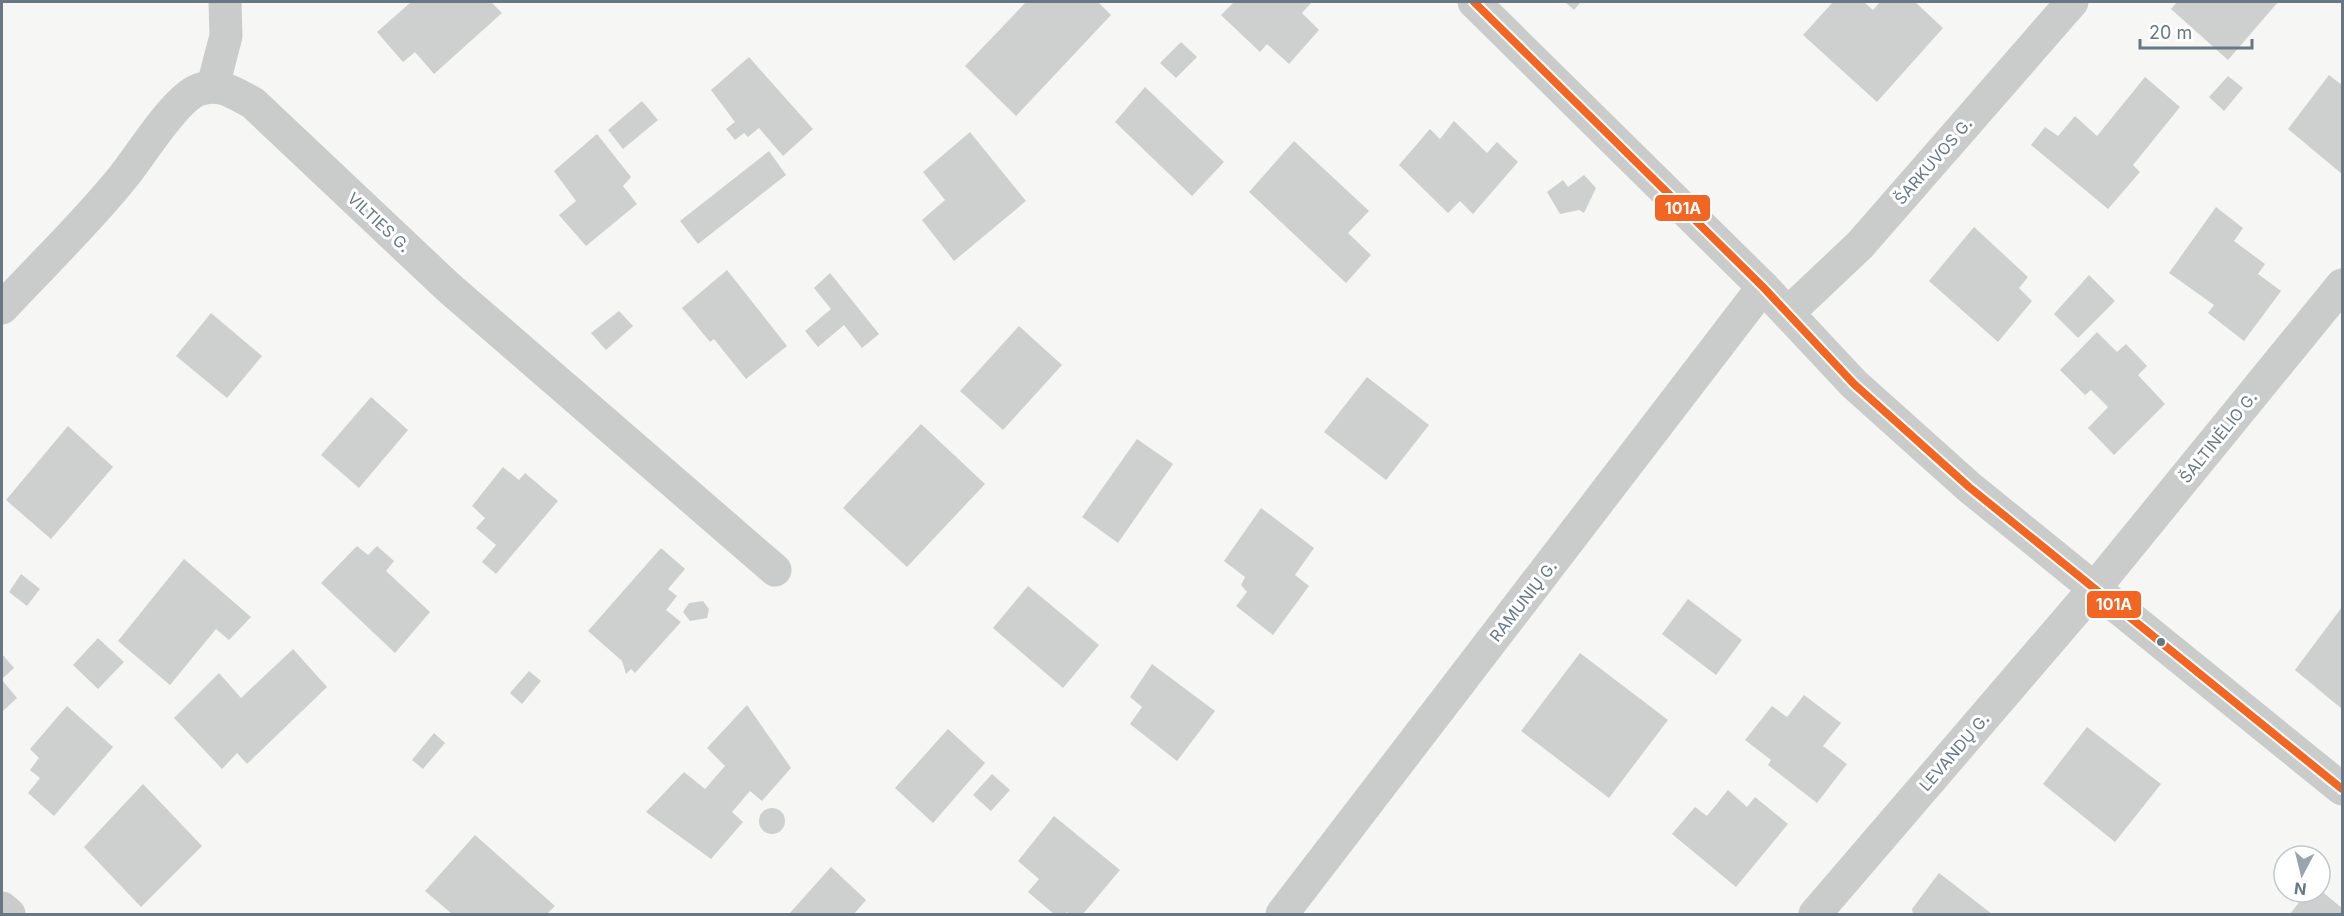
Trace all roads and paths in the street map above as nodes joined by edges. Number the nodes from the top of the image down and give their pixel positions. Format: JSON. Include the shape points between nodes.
{"nodes":[{"id":1,"x":225,"y":2,"type":"edge"},
{"id":2,"x":1474,"y":2,"type":"edge"},
{"id":3,"x":2072,"y":2,"type":"edge"},
{"id":4,"x":213,"y":86,"type":"junction"},
{"id":5,"x":2343,"y":285,"type":"edge"},
{"id":6,"x":1763,"y":288,"type":"junction"},
{"id":7,"x":2,"y":308,"type":"edge"},
{"id":8,"x":1788,"y":313,"type":"junction"},
{"id":9,"x":775,"y":570,"type":"dead end"},
{"id":10,"x":2094,"y":589,"type":"junction"},
{"id":11,"x":2343,"y":789,"type":"edge"},
{"id":12,"x":2,"y":908,"type":"edge"},
{"id":13,"x":9,"y":915,"type":"edge"},
{"id":14,"x":1282,"y":915,"type":"edge"},
{"id":15,"x":1815,"y":915,"type":"edge"}],
"edges":[{"from":1,"to":4,"type":"street","via":[[226,36]]},
{"from":2,"to":6,"type":"street"},
{"from":3,"to":8,"type":"street","name":"ŠARKUVOS G.","via":[[1860,245]]},
{"from":4,"to":7,"type":"street","via":[[195,91],[171,113],[123,177]]},
{"from":4,"to":9,"type":"street","name":"VILTIES G.","via":[[253,103],[448,287]]},
{"from":5,"to":10,"type":"street","name":"ŠALTINĖLIO G."},
{"from":6,"to":8,"type":"street"},
{"from":6,"to":14,"type":"street","name":"RAMUNIŲ G."},
{"from":8,"to":10,"type":"street","via":[[1854,384],[1969,487]]},
{"from":10,"to":11,"type":"street"},
{"from":10,"to":15,"type":"street","name":"LEVANDŲ G."},
{"from":12,"to":13,"type":"street"}]}
